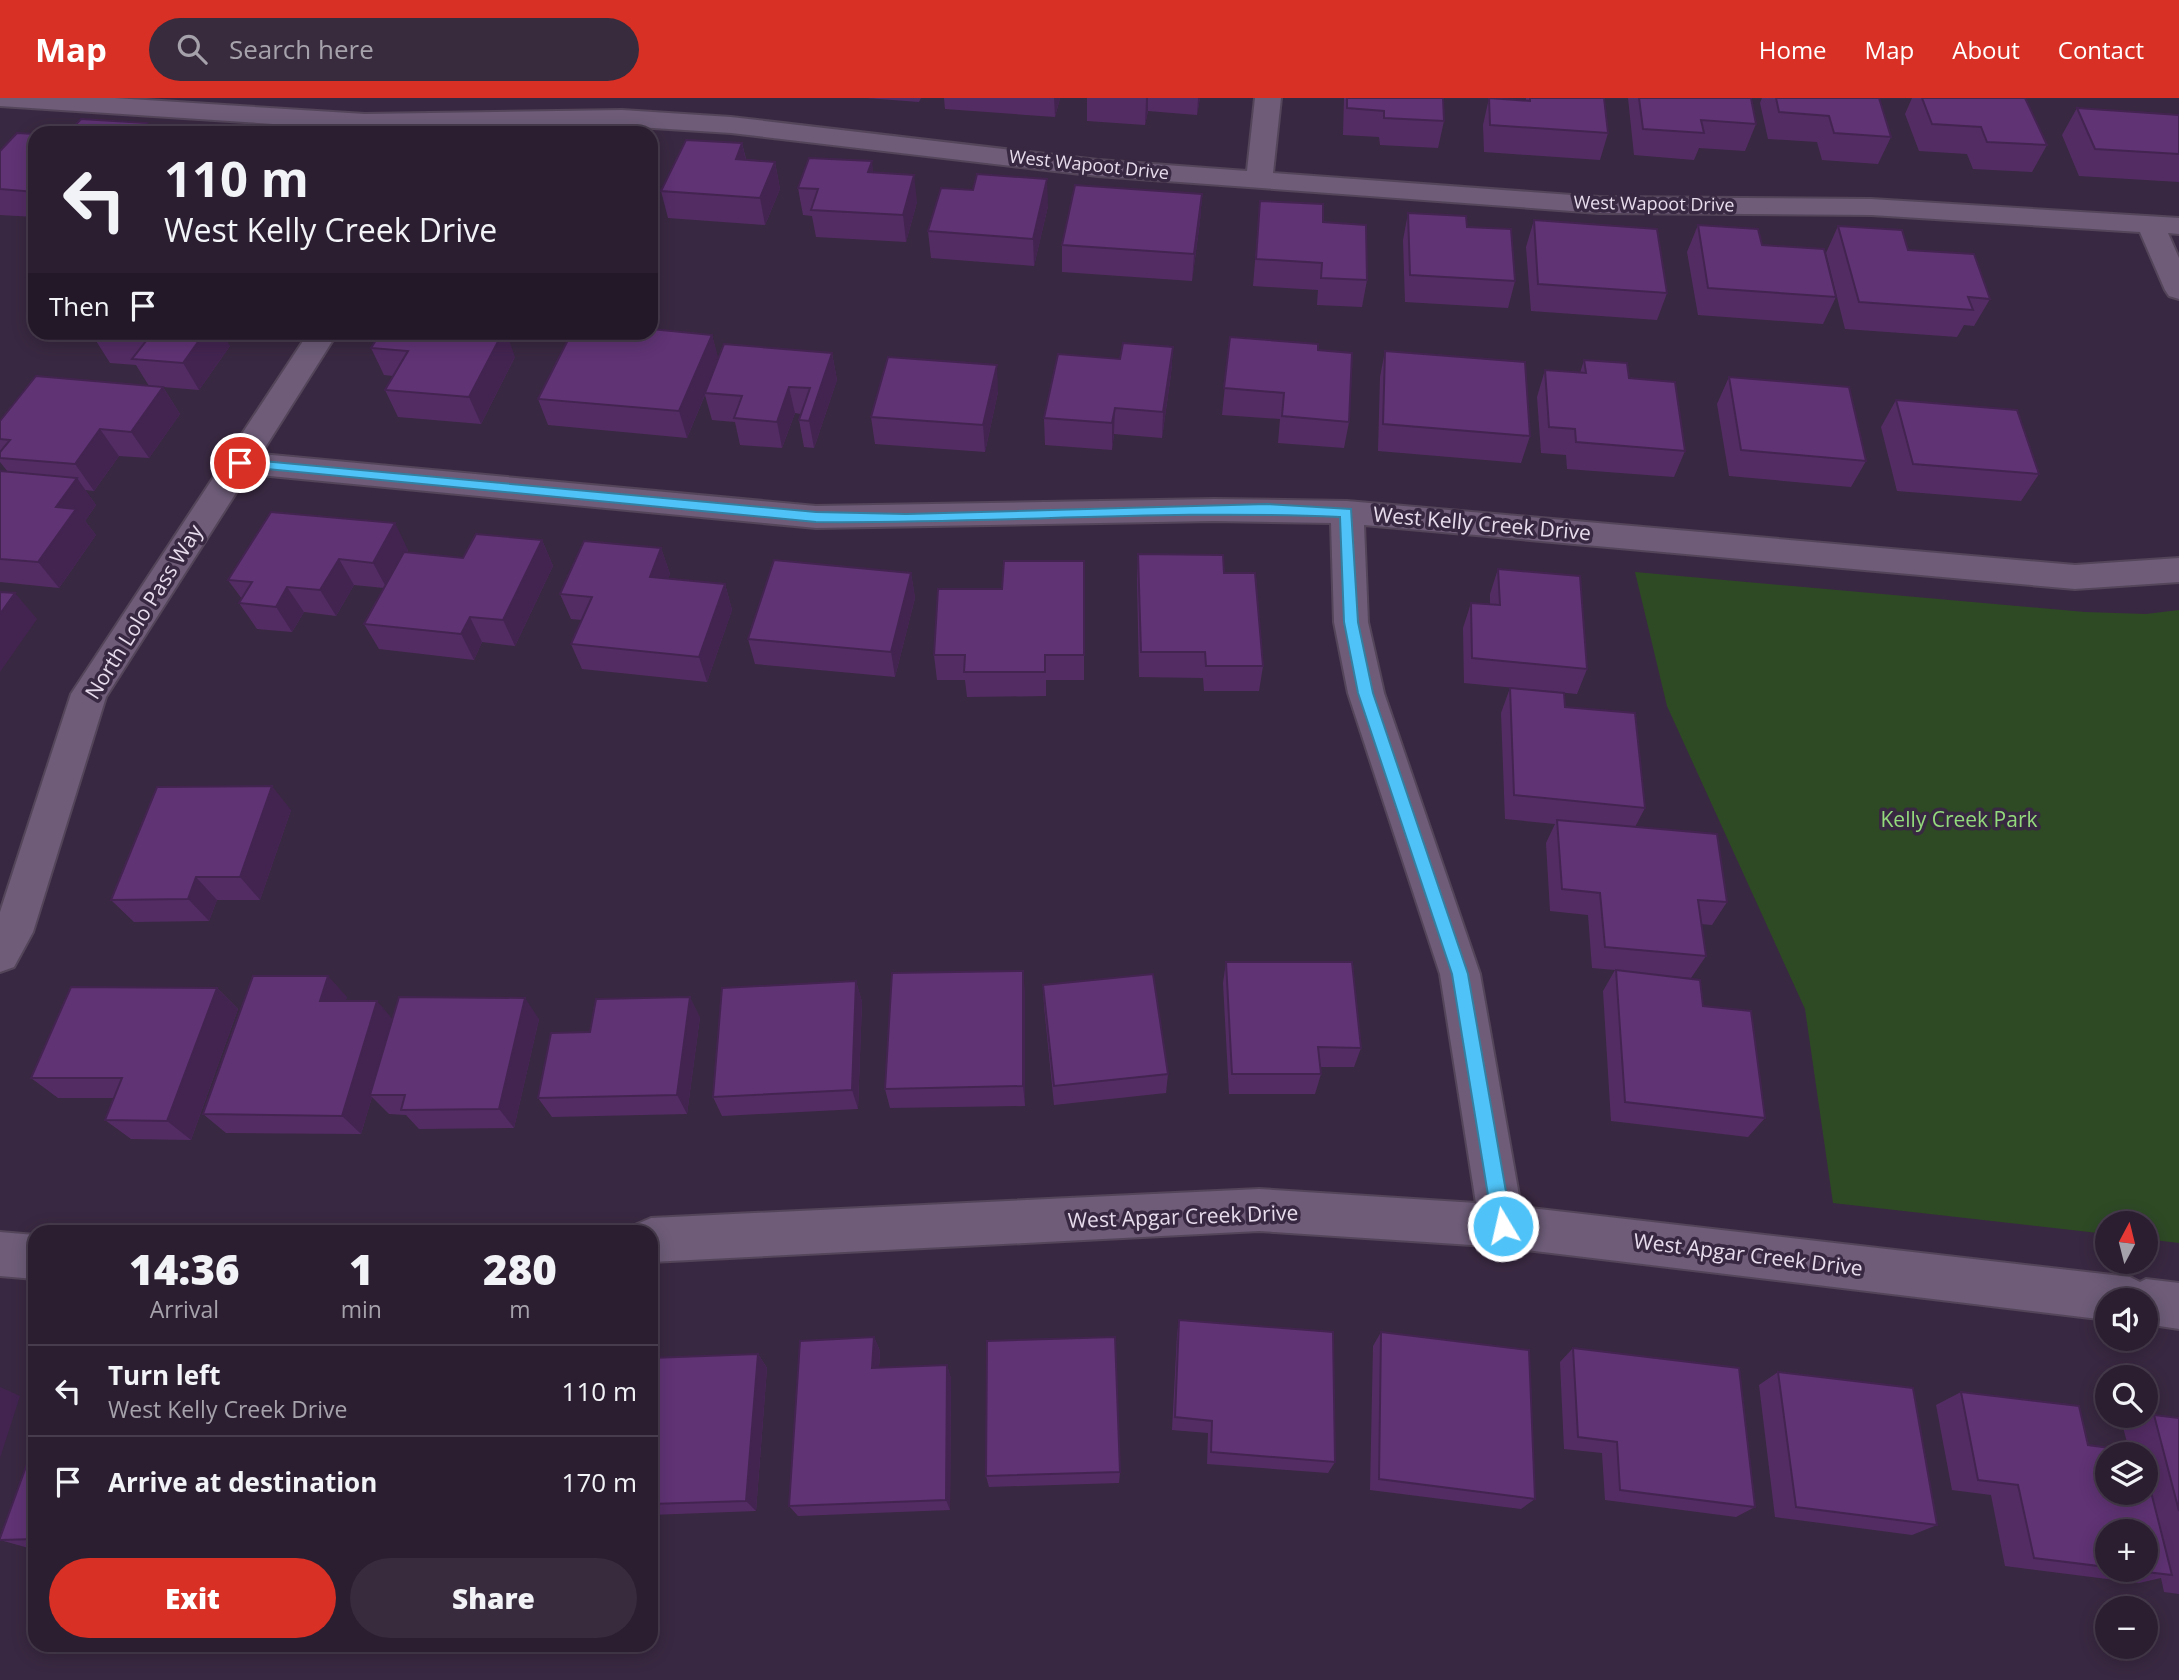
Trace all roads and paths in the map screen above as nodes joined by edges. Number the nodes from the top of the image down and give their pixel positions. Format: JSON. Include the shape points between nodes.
{"nodes":[{"id":1,"x":0,"y":98,"type":"edge"},
{"id":2,"x":1268,"y":98,"type":"edge"},
{"id":3,"x":403,"y":126,"type":"edge"},
{"id":4,"x":462,"y":126,"type":"edge"},
{"id":5,"x":1259,"y":181,"type":"junction"},
{"id":6,"x":2150,"y":224,"type":"junction"},
{"id":7,"x":2179,"y":226,"type":"edge"},
{"id":8,"x":2179,"y":290,"type":"edge"},
{"id":9,"x":319,"y":340,"type":"edge"},
{"id":10,"x":240,"y":463,"type":"junction"},
{"id":11,"x":1347,"y":512,"type":"junction"},
{"id":12,"x":2179,"y":570,"type":"edge"},
{"id":13,"x":0,"y":955,"type":"edge"},
{"id":14,"x":1503,"y":1226,"type":"junction"},
{"id":15,"x":658,"y":1240,"type":"edge"},
{"id":16,"x":0,"y":1254,"type":"edge"},
{"id":17,"x":28,"y":1256,"type":"edge"},
{"id":18,"x":2095,"y":1296,"type":"edge"},
{"id":19,"x":2158,"y":1303,"type":"edge"},
{"id":20,"x":2179,"y":1306,"type":"edge"}],
"edges":[{"from":1,"to":3,"type":"street","name":"West Wapoot Drive"},
{"from":2,"to":5,"type":"street"},
{"from":4,"to":5,"type":"street","name":"West Wapoot Drive","via":[[622,118],[718,124],[1098,168]]},
{"from":5,"to":6,"type":"street","name":"West Wapoot Drive","via":[[1599,205],[1871,207]]},
{"from":6,"to":7,"type":"street","name":"West Wapoot Drive"},
{"from":6,"to":8,"type":"street"},
{"from":9,"to":10,"type":"street","name":"North Lolo Pass Way"},
{"from":10,"to":11,"type":"street","name":"West Kelly Creek Drive","via":[[816,517],[1267,509]]},
{"from":10,"to":13,"type":"street","name":"North Lolo Pass Way","via":[[89,694],[13,932]]},
{"from":11,"to":12,"type":"street","name":"West Kelly Creek Drive","via":[[2075,577]]},
{"from":11,"to":14,"type":"street","via":[[1351,622],[1366,693],[1460,974]]},
{"from":14,"to":15,"type":"street","name":"West Apgar Creek Drive","via":[[1259,1210]]},
{"from":14,"to":18,"type":"street","name":"West Apgar Creek Drive"},
{"from":16,"to":17,"type":"street"},
{"from":19,"to":20,"type":"street"}]}
